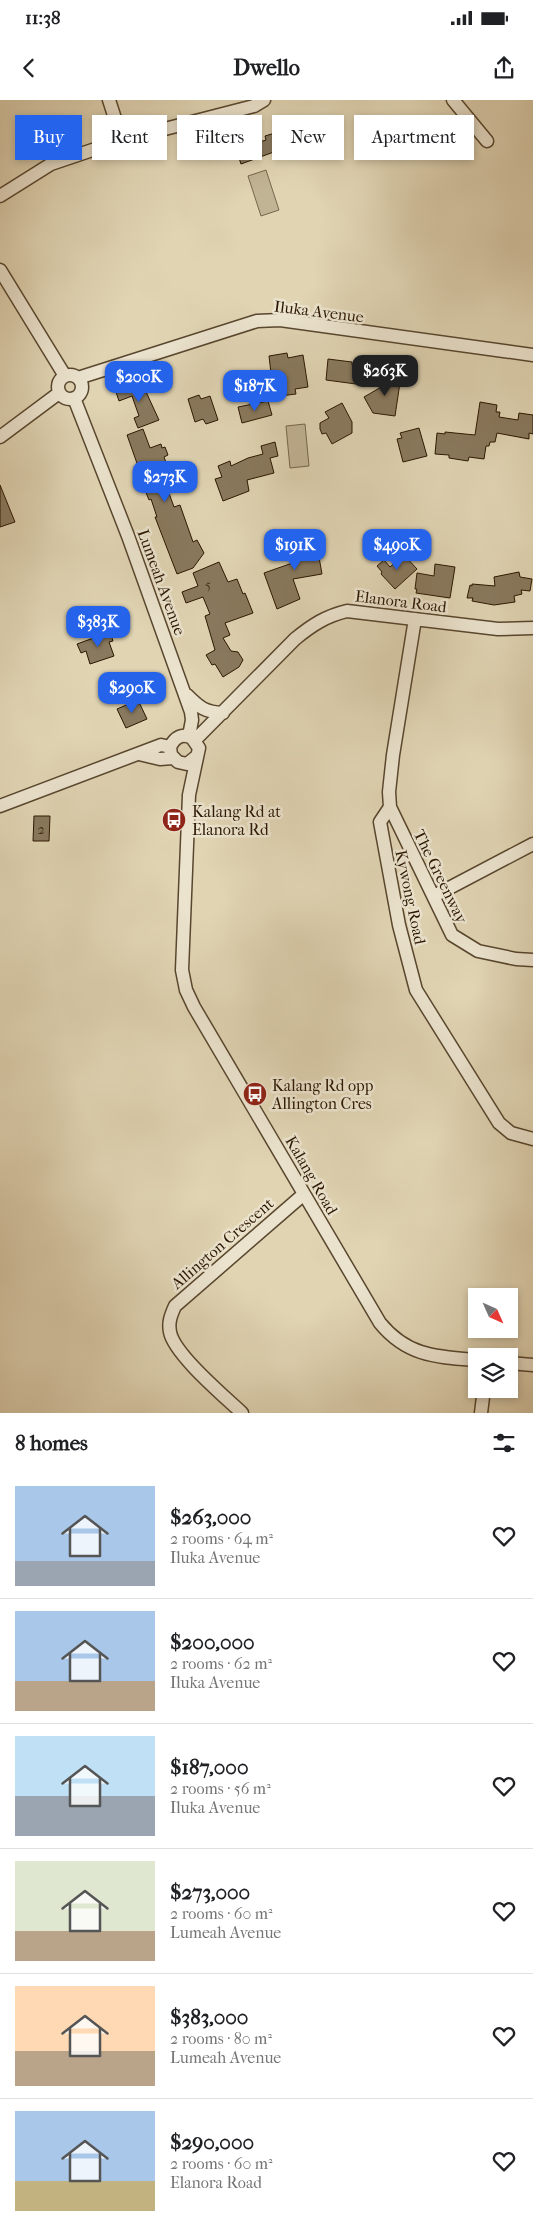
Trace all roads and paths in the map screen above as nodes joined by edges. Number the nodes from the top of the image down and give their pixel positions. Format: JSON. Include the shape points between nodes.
{"nodes":[{"id":1,"x":109,"y":100,"type":"edge"},
{"id":2,"x":264,"y":100,"type":"edge"},
{"id":3,"x":453,"y":100,"type":"edge"},
{"id":4,"x":114,"y":115,"type":"edge"},
{"id":5,"x":167,"y":128,"type":"edge"},
{"id":6,"x":487,"y":141,"type":"dead end"},
{"id":7,"x":92,"y":150,"type":"edge"},
{"id":8,"x":0,"y":196,"type":"edge"},
{"id":9,"x":0,"y":270,"type":"edge"},
{"id":10,"x":533,"y":355,"type":"edge"},
{"id":11,"x":64,"y":376,"type":"junction"},
{"id":12,"x":78,"y":378,"type":"junction"},
{"id":13,"x":59,"y":392,"type":"junction"},
{"id":14,"x":74,"y":398,"type":"junction"},
{"id":15,"x":0,"y":437,"type":"edge"},
{"id":16,"x":415,"y":619,"type":"junction"},
{"id":17,"x":533,"y":628,"type":"edge"},
{"id":18,"x":185,"y":694,"type":"junction"},
{"id":19,"x":223,"y":713,"type":"junction"},
{"id":20,"x":192,"y":738,"type":"junction"},
{"id":21,"x":176,"y":756,"type":"junction"},
{"id":22,"x":197,"y":756,"type":"junction"},
{"id":23,"x":189,"y":795,"type":"junction"},
{"id":24,"x":0,"y":806,"type":"edge"},
{"id":25,"x":390,"y":807,"type":"junction"},
{"id":26,"x":533,"y":844,"type":"edge"},
{"id":27,"x":434,"y":896,"type":"junction"},
{"id":28,"x":533,"y":960,"type":"edge"},
{"id":29,"x":533,"y":1139,"type":"edge"},
{"id":30,"x":304,"y":1194,"type":"junction"},
{"id":31,"x":468,"y":1360,"type":"edge"},
{"id":32,"x":518,"y":1364,"type":"edge"},
{"id":33,"x":533,"y":1365,"type":"edge"},
{"id":34,"x":483,"y":1398,"type":"edge"},
{"id":35,"x":242,"y":1413,"type":"edge"},
{"id":36,"x":481,"y":1413,"type":"edge"}],
"edges":[{"from":1,"to":4,"type":"street"},
{"from":2,"to":5,"type":"street","via":[[254,106]]},
{"from":3,"to":6,"type":"street"},
{"from":7,"to":8,"type":"street","via":[[51,164]]},
{"from":9,"to":11,"type":"street"},
{"from":10,"to":12,"type":"street","name":"Iluka Avenue","via":[[280,320],[257,321]]},
{"from":11,"to":12,"type":"street"},
{"from":11,"to":13,"type":"street","via":[[58,385]]},
{"from":12,"to":14,"type":"street","via":[[82,387]]},
{"from":13,"to":14,"type":"street","via":[[67,399]]},
{"from":13,"to":15,"type":"street"},
{"from":14,"to":18,"type":"street","name":"Lumeah Avenue"},
{"from":16,"to":17,"type":"street","name":"Elanora Road","via":[[498,629]]},
{"from":16,"to":19,"type":"street","name":"Elanora Road","via":[[347,611],[329,615],[295,639]]},
{"from":16,"to":25,"type":"street","name":"Kywong Road","via":[[393,755]]},
{"from":18,"to":19,"type":"street","via":[[201,708]]},
{"from":18,"to":20,"type":"street","via":[[192,720]]},
{"from":19,"to":20,"type":"street","name":"Elanora Road"},
{"from":20,"to":21,"type":"street","via":[[177,737]]},
{"from":20,"to":22,"type":"street","via":[[199,748]]},
{"from":21,"to":22,"type":"street","via":[[191,762]]},
{"from":21,"to":23,"type":"street","name":"Kalang Road"},
{"from":21,"to":24,"type":"street","via":[[161,745]]},
{"from":22,"to":23,"type":"street","name":"Kalang Road"},
{"from":23,"to":30,"type":"street","name":"Kalang Road","via":[[182,970],[186,990]]},
{"from":25,"to":27,"type":"street","name":"The Greenway"},
{"from":25,"to":29,"type":"street","name":"Kywong Road","via":[[380,822],[399,925],[416,990],[499,1123],[511,1133]]},
{"from":26,"to":27,"type":"street"},
{"from":27,"to":28,"type":"street","name":"The Greenway","via":[[452,935],[478,951]]},
{"from":30,"to":31,"type":"street","name":"Kalang Road","via":[[388,1333],[423,1354]]},
{"from":30,"to":35,"type":"street","name":"Allington Crescent","via":[[175,1306],[169,1320],[170,1334],[177,1349]]},
{"from":32,"to":33,"type":"street"},
{"from":34,"to":36,"type":"street"}]}
